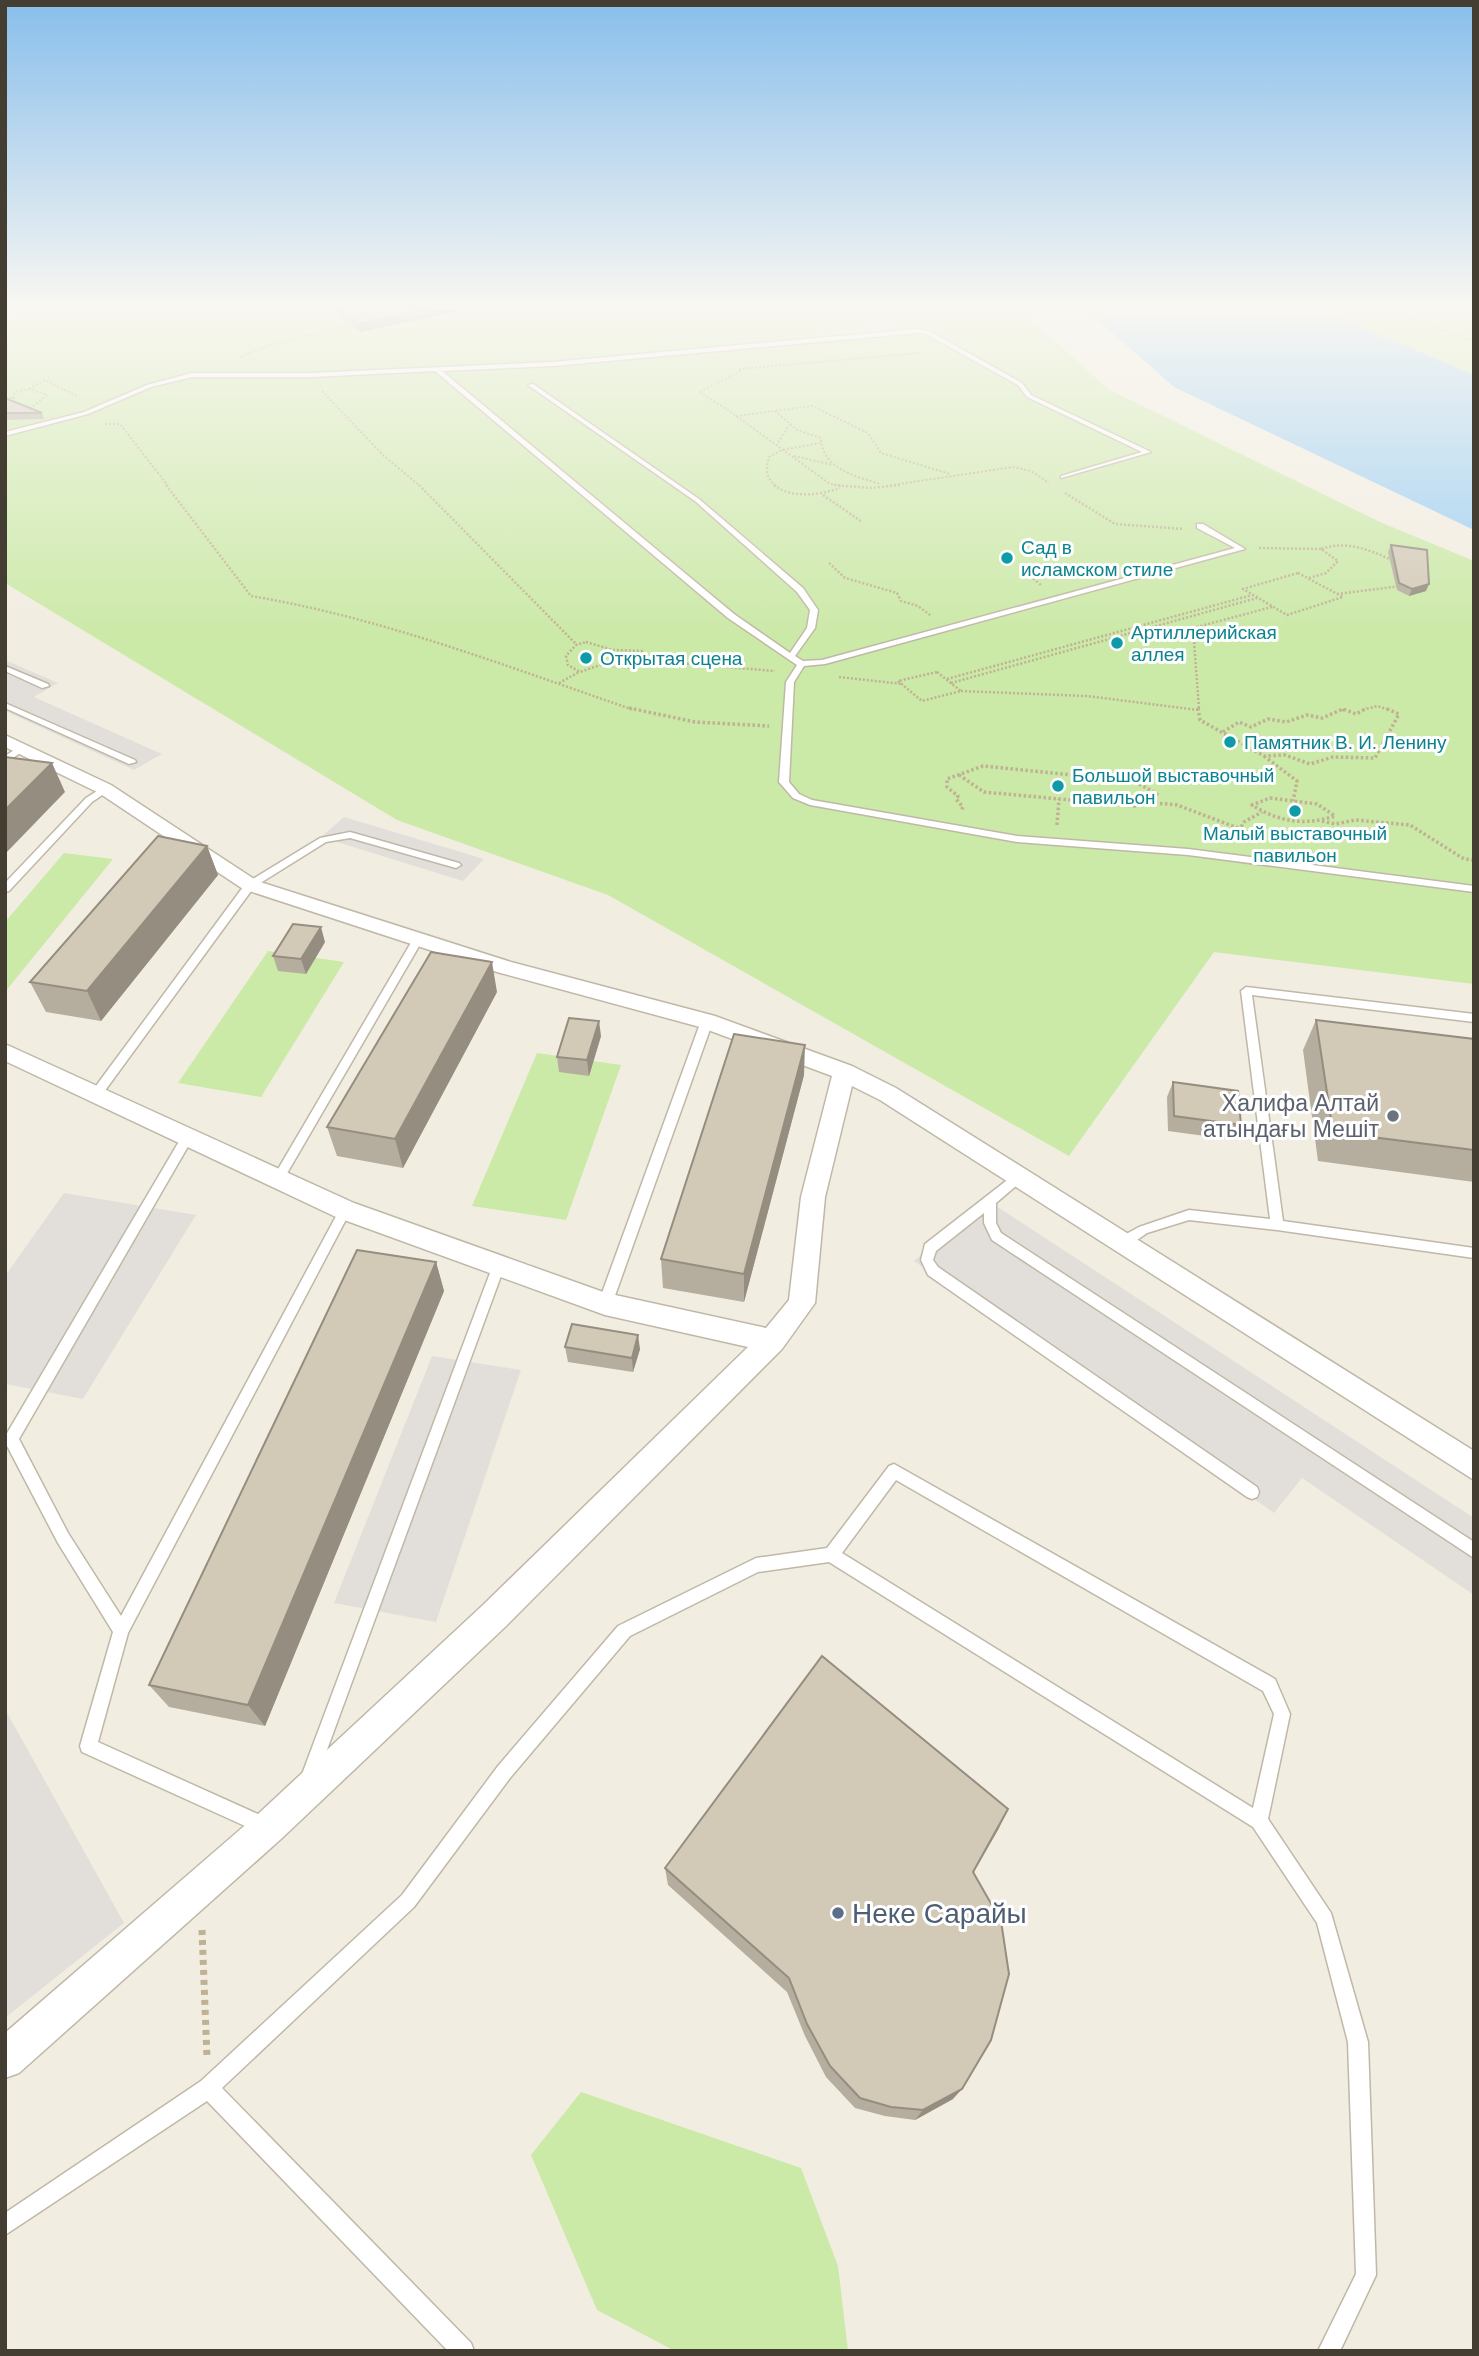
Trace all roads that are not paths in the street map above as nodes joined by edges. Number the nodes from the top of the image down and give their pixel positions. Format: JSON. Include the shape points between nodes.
{"nodes":[{"id":1,"x":64,"y":419,"type":"edge"},
{"id":2,"x":495,"y":419,"type":"edge"},
{"id":3,"x":579,"y":419,"type":"edge"},
{"id":4,"x":1078,"y":419,"type":"edge"},
{"id":5,"x":5,"y":434,"type":"edge"},
{"id":6,"x":1063,"y":477,"type":"dead end"},
{"id":7,"x":1200,"y":527,"type":"road end"},
{"id":8,"x":790,"y":657,"type":"junction"},
{"id":9,"x":801,"y":664,"type":"junction"},
{"id":10,"x":5,"y":668,"type":"edge"},
{"id":11,"x":45,"y":686,"type":"dead end"},
{"id":12,"x":5,"y":705,"type":"edge"},
{"id":13,"x":11,"y":749,"type":"edge"},
{"id":14,"x":132,"y":762,"type":"dead end"},
{"id":15,"x":105,"y":789,"type":"junction"},
{"id":16,"x":456,"y":865,"type":"dead end"},
{"id":17,"x":250,"y":885,"type":"junction"},
{"id":18,"x":5,"y":889,"type":"edge"},
{"id":19,"x":1474,"y":890,"type":"edge"},
{"id":20,"x":417,"y":941,"type":"junction"},
{"id":21,"x":1474,"y":1018,"type":"edge"},
{"id":22,"x":707,"y":1020,"type":"junction"},
{"id":23,"x":5,"y":1052,"type":"edge"},
{"id":24,"x":844,"y":1072,"type":"junction"},
{"id":25,"x":97,"y":1093,"type":"junction"},
{"id":26,"x":188,"y":1136,"type":"junction"},
{"id":27,"x":1019,"y":1177,"type":"junction"},
{"id":28,"x":278,"y":1180,"type":"junction"},
{"id":29,"x":990,"y":1201,"type":"junction"},
{"id":30,"x":345,"y":1210,"type":"junction"},
{"id":31,"x":1278,"y":1225,"type":"junction"},
{"id":32,"x":1122,"y":1243,"type":"junction"},
{"id":33,"x":1474,"y":1253,"type":"edge"},
{"id":34,"x":499,"y":1265,"type":"junction"},
{"id":35,"x":605,"y":1304,"type":"junction"},
{"id":36,"x":772,"y":1340,"type":"junction"},
{"id":37,"x":1474,"y":1468,"type":"edge"},
{"id":38,"x":1252,"y":1492,"type":"dead end"},
{"id":39,"x":1474,"y":1551,"type":"edge"},
{"id":40,"x":831,"y":1555,"type":"junction"},
{"id":41,"x":121,"y":1631,"type":"junction"},
{"id":42,"x":302,"y":1796,"type":"junction"},
{"id":43,"x":1259,"y":1821,"type":"junction"},
{"id":44,"x":269,"y":1827,"type":"junction"},
{"id":45,"x":5,"y":2059,"type":"edge"},
{"id":46,"x":208,"y":2088,"type":"junction"},
{"id":47,"x":5,"y":2225,"type":"edge"},
{"id":48,"x":463,"y":2351,"type":"edge"},
{"id":49,"x":1329,"y":2351,"type":"edge"}],
"edges":[{"from":1,"to":5,"type":"lane"},
{"from":2,"to":8,"type":"lane","via":[[731,617]]},
{"from":3,"to":8,"type":"lane","via":[[697,500],[800,590],[814,610],[811,628]]},
{"from":4,"to":6,"type":"lane","via":[[1148,452]]},
{"from":7,"to":9,"type":"lane","via":[[1241,549]]},
{"from":8,"to":9,"type":"lane"},
{"from":9,"to":19,"type":"lane","via":[[790,682],[785,782],[796,796],[852,811],[1056,843],[1237,858]]},
{"from":10,"to":11,"type":"lane"},
{"from":12,"to":14,"type":"lane"},
{"from":13,"to":15,"type":"street"},
{"from":15,"to":17,"type":"street"},
{"from":15,"to":18,"type":"lane","via":[[89,800]]},
{"from":16,"to":17,"type":"lane","via":[[350,835],[323,840]]},
{"from":17,"to":20,"type":"street"},
{"from":17,"to":25,"type":"lane"},
{"from":20,"to":22,"type":"street"},
{"from":20,"to":28,"type":"lane"},
{"from":21,"to":31,"type":"lane","via":[[1246,991]]},
{"from":22,"to":24,"type":"street"},
{"from":22,"to":35,"type":"lane"},
{"from":23,"to":25,"type":"street"},
{"from":24,"to":27,"type":"street","via":[[888,1094]]},
{"from":24,"to":36,"type":"street","via":[[813,1198],[802,1303]]},
{"from":25,"to":26,"type":"street"},
{"from":26,"to":28,"type":"street"},
{"from":26,"to":41,"type":"lane","via":[[11,1439],[63,1538]]},
{"from":27,"to":29,"type":"lane"},
{"from":27,"to":32,"type":"street"},
{"from":28,"to":30,"type":"street"},
{"from":29,"to":38,"type":"lane","via":[[930,1248],[927,1260],[933,1271]]},
{"from":29,"to":39,"type":"lane","via":[[990,1223],[996,1236]]},
{"from":30,"to":34,"type":"street"},
{"from":30,"to":41,"type":"lane"},
{"from":31,"to":32,"type":"lane","via":[[1189,1215],[1143,1230]]},
{"from":31,"to":33,"type":"lane"},
{"from":32,"to":37,"type":"street"},
{"from":34,"to":35,"type":"street"},
{"from":34,"to":42,"type":"lane"},
{"from":35,"to":36,"type":"street"},
{"from":36,"to":42,"type":"street","via":[[494,1616]]},
{"from":40,"to":43,"type":"lane"},
{"from":40,"to":43,"type":"lane","via":[[894,1471],[1269,1685],[1282,1714]]},
{"from":40,"to":46,"type":"lane","via":[[756,1565],[624,1631],[504,1772],[408,1901]]},
{"from":41,"to":44,"type":"lane","via":[[88,1746]]},
{"from":42,"to":44,"type":"street"},
{"from":43,"to":49,"type":"lane","via":[[1325,1919],[1358,2042],[1366,2275]]},
{"from":44,"to":45,"type":"street"},
{"from":46,"to":47,"type":"lane"},
{"from":46,"to":48,"type":"lane"}]}
